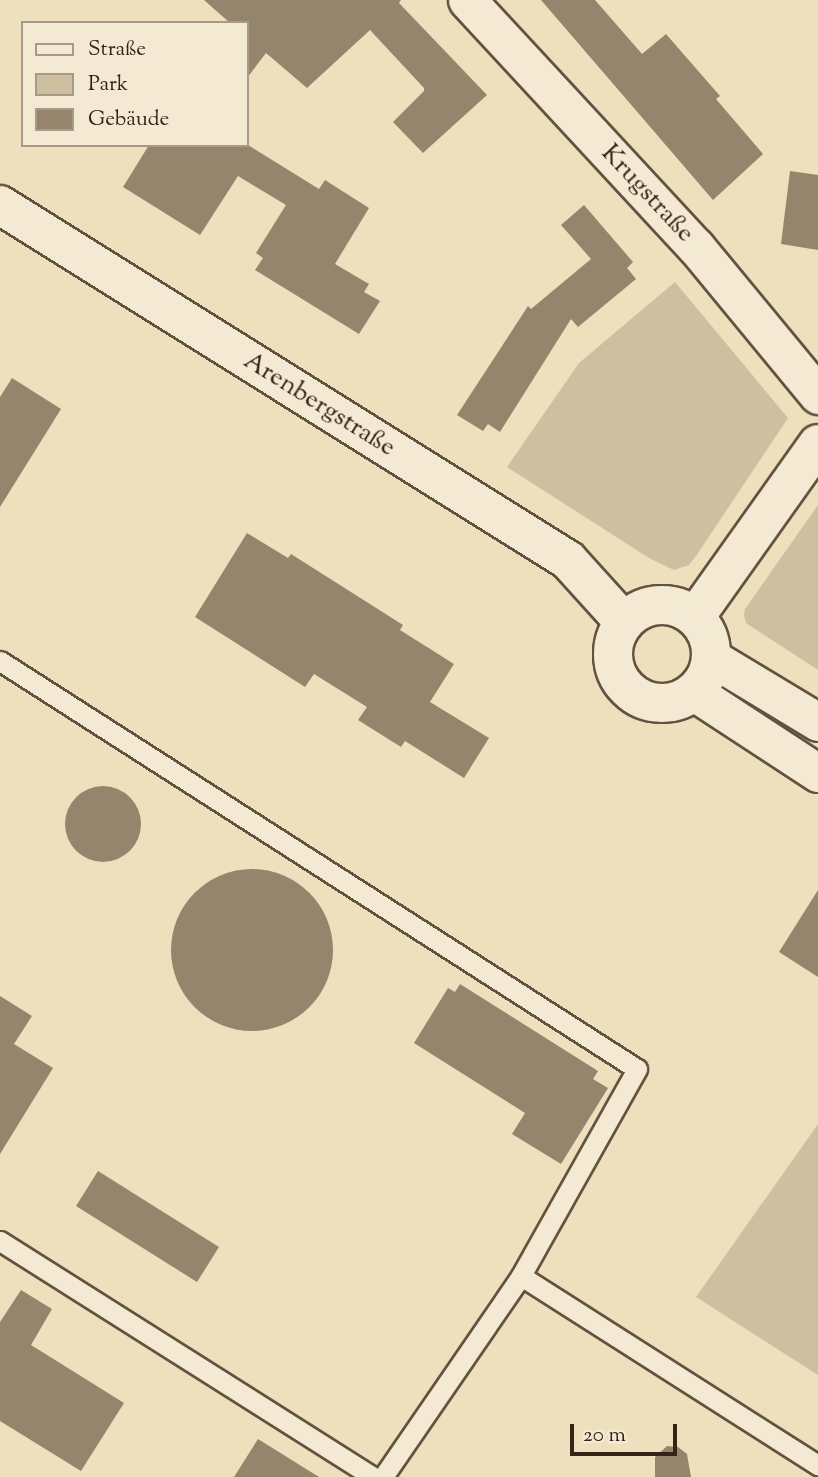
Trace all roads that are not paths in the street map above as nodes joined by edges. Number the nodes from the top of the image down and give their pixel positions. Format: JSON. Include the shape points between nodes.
{"nodes":[{"id":1,"x":467,"y":0,"type":"edge"},
{"id":2,"x":0,"y":205,"type":"edge"},
{"id":3,"x":818,"y":395,"type":"edge"},
{"id":4,"x":818,"y":444,"type":"edge"},
{"id":5,"x":695,"y":617,"type":"junction"},
{"id":6,"x":624,"y":622,"type":"junction"},
{"id":7,"x":712,"y":658,"type":"junction"},
{"id":8,"x":0,"y":661,"type":"edge"},
{"id":9,"x":694,"y":692,"type":"junction"},
{"id":10,"x":818,"y":722,"type":"edge"},
{"id":11,"x":818,"y":773,"type":"edge"},
{"id":12,"x":0,"y":1241,"type":"edge"},
{"id":13,"x":521,"y":1276,"type":"junction"},
{"id":14,"x":818,"y":1465,"type":"edge"},
{"id":15,"x":374,"y":1477,"type":"edge"},
{"id":16,"x":383,"y":1477,"type":"edge"}],
"edges":[{"from":1,"to":3,"type":"street","name":"Krugstraße","via":[[696,247]]},
{"from":2,"to":6,"type":"street","name":"Arenbergstraße","via":[[568,560]]},
{"from":4,"to":5,"type":"street"},
{"from":5,"to":6,"type":"street","via":[[672,605],[647,607]]},
{"from":5,"to":7,"type":"street","via":[[707,635]]},
{"from":6,"to":9,"type":"street","via":[[613,642],[614,668],[625,689],[645,702],[669,703]]},
{"from":7,"to":9,"type":"street"},
{"from":7,"to":10,"type":"street"},
{"from":8,"to":13,"type":"lane","via":[[637,1069]]},
{"from":9,"to":11,"type":"street"},
{"from":12,"to":15,"type":"lane"},
{"from":13,"to":14,"type":"lane"},
{"from":13,"to":16,"type":"lane"}]}
